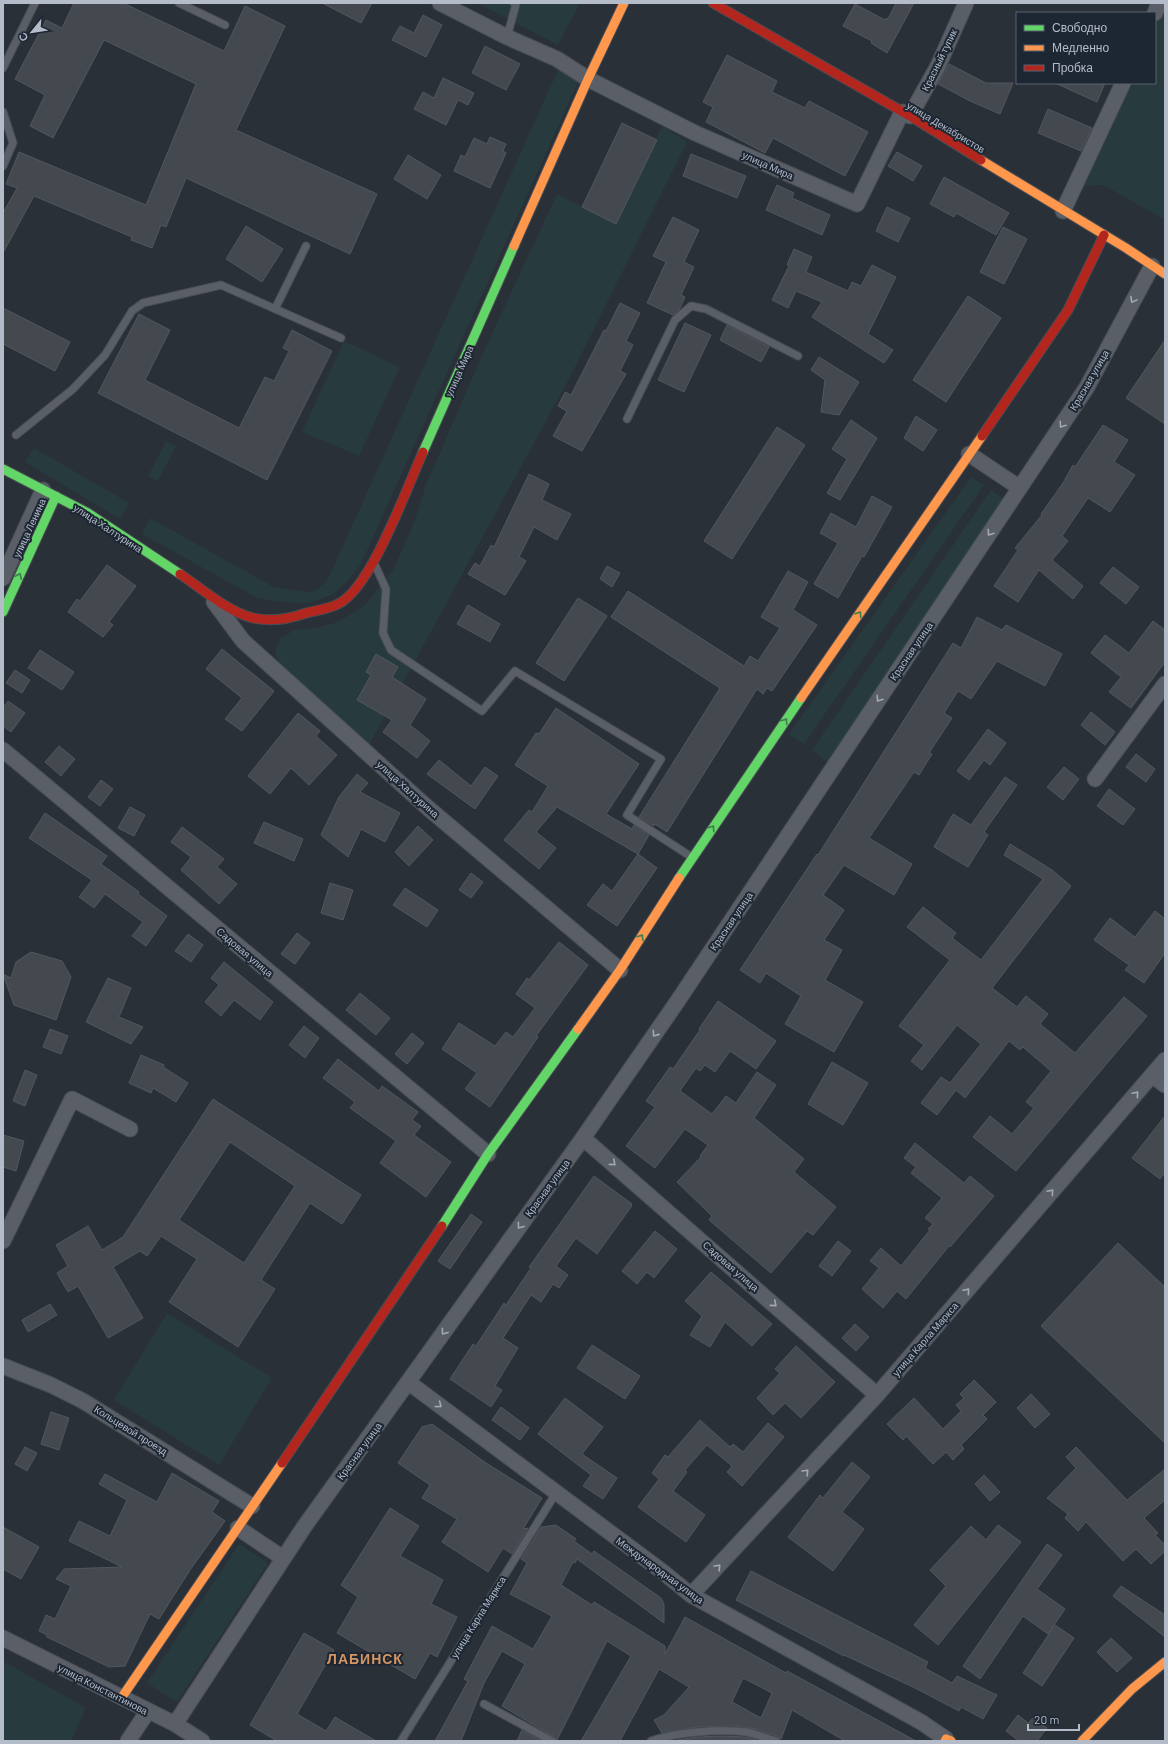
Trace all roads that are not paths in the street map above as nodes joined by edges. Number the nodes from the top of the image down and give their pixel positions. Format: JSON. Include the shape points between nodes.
{"nodes":[{"id":1,"x":35,"y":3,"type":"edge"},
{"id":2,"x":179,"y":3,"type":"edge"},
{"id":3,"x":440,"y":3,"type":"edge"},
{"id":4,"x":514,"y":3,"type":"edge"},
{"id":5,"x":624,"y":3,"type":"edge"},
{"id":6,"x":632,"y":3,"type":"edge"},
{"id":7,"x":713,"y":3,"type":"edge"},
{"id":8,"x":966,"y":3,"type":"edge"},
{"id":9,"x":618,"y":16,"type":"junction"},
{"id":10,"x":225,"y":25,"type":"dead end"},
{"id":11,"x":507,"y":37,"type":"junction"},
{"id":12,"x":3,"y":68,"type":"edge"},
{"id":13,"x":588,"y":79,"type":"junction"},
{"id":14,"x":1122,"y":84,"type":"edge"},
{"id":15,"x":3,"y":112,"type":"edge"},
{"id":16,"x":906,"y":114,"type":"junction"},
{"id":17,"x":3,"y":166,"type":"edge"},
{"id":18,"x":1064,"y":212,"type":"junction"},
{"id":19,"x":1104,"y":235,"type":"junction"},
{"id":20,"x":306,"y":246,"type":"dead end"},
{"id":21,"x":1161,"y":269,"type":"edge"},
{"id":22,"x":275,"y":309,"type":"junction"},
{"id":23,"x":341,"y":338,"type":"dead end"},
{"id":24,"x":798,"y":356,"type":"dead end"},
{"id":25,"x":627,"y":419,"type":"dead end"},
{"id":26,"x":16,"y":435,"type":"dead end"},
{"id":27,"x":969,"y":454,"type":"junction"},
{"id":28,"x":3,"y":469,"type":"edge"},
{"id":29,"x":1020,"y":488,"type":"junction"},
{"id":30,"x":50,"y":493,"type":"junction"},
{"id":31,"x":374,"y":563,"type":"junction"},
{"id":32,"x":3,"y":578,"type":"edge"},
{"id":33,"x":209,"y":595,"type":"junction"},
{"id":34,"x":3,"y":612,"type":"edge"},
{"id":35,"x":287,"y":619,"type":"joint"},
{"id":36,"x":1165,"y":684,"type":"edge"},
{"id":37,"x":3,"y":750,"type":"edge"},
{"id":38,"x":1095,"y":779,"type":"dead end"},
{"id":39,"x":692,"y":857,"type":"junction"},
{"id":40,"x":620,"y":970,"type":"junction"},
{"id":41,"x":1165,"y":1060,"type":"edge"},
{"id":42,"x":1152,"y":1075,"type":"junction"},
{"id":43,"x":1165,"y":1085,"type":"edge"},
{"id":44,"x":130,"y":1129,"type":"dead end"},
{"id":45,"x":584,"y":1138,"type":"junction"},
{"id":46,"x":488,"y":1154,"type":"junction"},
{"id":47,"x":3,"y":1242,"type":"edge"},
{"id":48,"x":3,"y":1366,"type":"edge"},
{"id":49,"x":408,"y":1382,"type":"junction"},
{"id":50,"x":877,"y":1395,"type":"junction"},
{"id":51,"x":556,"y":1493,"type":"junction"},
{"id":52,"x":252,"y":1506,"type":"junction"},
{"id":53,"x":238,"y":1528,"type":"junction"},
{"id":54,"x":283,"y":1558,"type":"junction"},
{"id":55,"x":691,"y":1595,"type":"junction"},
{"id":56,"x":3,"y":1638,"type":"edge"},
{"id":57,"x":1165,"y":1662,"type":"edge"},
{"id":58,"x":122,"y":1697,"type":"junction"},
{"id":59,"x":484,"y":1704,"type":"dead end"},
{"id":60,"x":148,"y":1711,"type":"junction"},
{"id":61,"x":175,"y":1724,"type":"junction"},
{"id":62,"x":947,"y":1740,"type":"edge"},
{"id":63,"x":128,"y":1741,"type":"edge"},
{"id":64,"x":202,"y":1741,"type":"edge"},
{"id":65,"x":401,"y":1741,"type":"edge"},
{"id":66,"x":552,"y":1741,"type":"edge"},
{"id":67,"x":651,"y":1741,"type":"edge"},
{"id":68,"x":776,"y":1741,"type":"edge"},
{"id":69,"x":1082,"y":1741,"type":"edge"}],
"edges":[{"from":1,"to":12,"type":"lane"},
{"from":2,"to":10,"type":"lane"},
{"from":3,"to":11,"type":"street","name":"улица Мира"},
{"from":4,"to":11,"type":"lane","via":[[516,4]]},
{"from":5,"to":9,"type":"street","name":"улица Мира"},
{"from":6,"to":9,"type":"street"},
{"from":7,"to":16,"type":"street","name":"улица Декабристов"},
{"from":8,"to":16,"type":"street","name":"Красный тупик","via":[[938,66]]},
{"from":9,"to":13,"type":"street","name":"улица Мира"},
{"from":11,"to":13,"type":"street","name":"улица Мира","via":[[557,59]]},
{"from":13,"to":16,"type":"street","name":"улица Мира","via":[[695,133],[857,204]]},
{"from":13,"to":31,"type":"street","name":"улица Мира"},
{"from":14,"to":18,"type":"street"},
{"from":15,"to":17,"type":"lane","via":[[13,143]]},
{"from":16,"to":18,"type":"street","name":"улица Декабристов"},
{"from":18,"to":19,"type":"street","name":"улица Декабристов"},
{"from":19,"to":21,"type":"street","name":"улица Декабристов"},
{"from":19,"to":27,"type":"street","via":[[1068,310]]},
{"from":20,"to":22,"type":"lane"},
{"from":21,"to":29,"type":"street","name":"Красная улица","one_way":true},
{"from":22,"to":23,"type":"lane"},
{"from":22,"to":26,"type":"lane","via":[[221,285],[143,303],[132,311],[105,355],[73,389]]},
{"from":24,"to":25,"type":"lane","via":[[706,309],[691,306],[676,320]]},
{"from":27,"to":29,"type":"street"},
{"from":39,"to":27,"type":"street","one_way":true},
{"from":28,"to":30,"type":"street","name":"улица Халтурина"},
{"from":29,"to":45,"type":"street","name":"Красная улица","one_way":true},
{"from":30,"to":32,"type":"street"},
{"from":30,"to":33,"type":"street","name":"улица Халтурина","via":[[88,513]]},
{"from":34,"to":30,"type":"street","name":"улица Ленина","one_way":true},
{"from":31,"to":35,"type":"street","name":"улица Мира","via":[[356,590],[339,604]]},
{"from":31,"to":39,"type":"lane","via":[[386,589],[383,633],[390,650],[482,711],[515,671],[661,759],[627,815]]},
{"from":33,"to":35,"type":"street","name":"улица Халтурина","via":[[252,618]]},
{"from":33,"to":40,"type":"street","name":"улица Халтурина","via":[[242,641],[428,808]]},
{"from":36,"to":38,"type":"street"},
{"from":37,"to":46,"type":"street","name":"Садовая улица"},
{"from":40,"to":39,"type":"street","one_way":true},
{"from":40,"to":46,"type":"street"},
{"from":41,"to":42,"type":"street","name":"улица Карла Маркса"},
{"from":42,"to":43,"type":"street"},
{"from":50,"to":42,"type":"street","name":"улица Карла Маркса","one_way":true},
{"from":44,"to":47,"type":"street","via":[[72,1099]]},
{"from":45,"to":49,"type":"street","name":"Красная улица","one_way":true},
{"from":45,"to":50,"type":"street","name":"Садовая улица","one_way":true},
{"from":46,"to":52,"type":"street","via":[[444,1224]]},
{"from":48,"to":52,"type":"street","name":"Кольцевой проезд","via":[[83,1401]]},
{"from":49,"to":51,"type":"street","name":"Международная улица","one_way":true},
{"from":49,"to":54,"type":"street","name":"Красная улица"},
{"from":55,"to":50,"type":"street","name":"улица Карла Маркса","one_way":true},
{"from":51,"to":55,"type":"street","name":"Международная улица"},
{"from":51,"to":65,"type":"lane","name":"улица Карла Маркса"},
{"from":52,"to":53,"type":"street"},
{"from":53,"to":54,"type":"street"},
{"from":53,"to":58,"type":"street"},
{"from":54,"to":61,"type":"street","name":"Красная улица"},
{"from":55,"to":62,"type":"street","name":"Международная улица","via":[[921,1722]]},
{"from":56,"to":58,"type":"street","name":"улица Константинова"},
{"from":57,"to":69,"type":"street","via":[[1132,1689]]},
{"from":58,"to":60,"type":"street","name":"улица Константинова"},
{"from":59,"to":66,"type":"lane"},
{"from":60,"to":61,"type":"street","name":"улица Константинова"},
{"from":60,"to":63,"type":"street"},
{"from":61,"to":64,"type":"street","name":"улица Константинова"},
{"from":67,"to":68,"type":"lane","via":[[668,1735],[747,1732]]}]}
